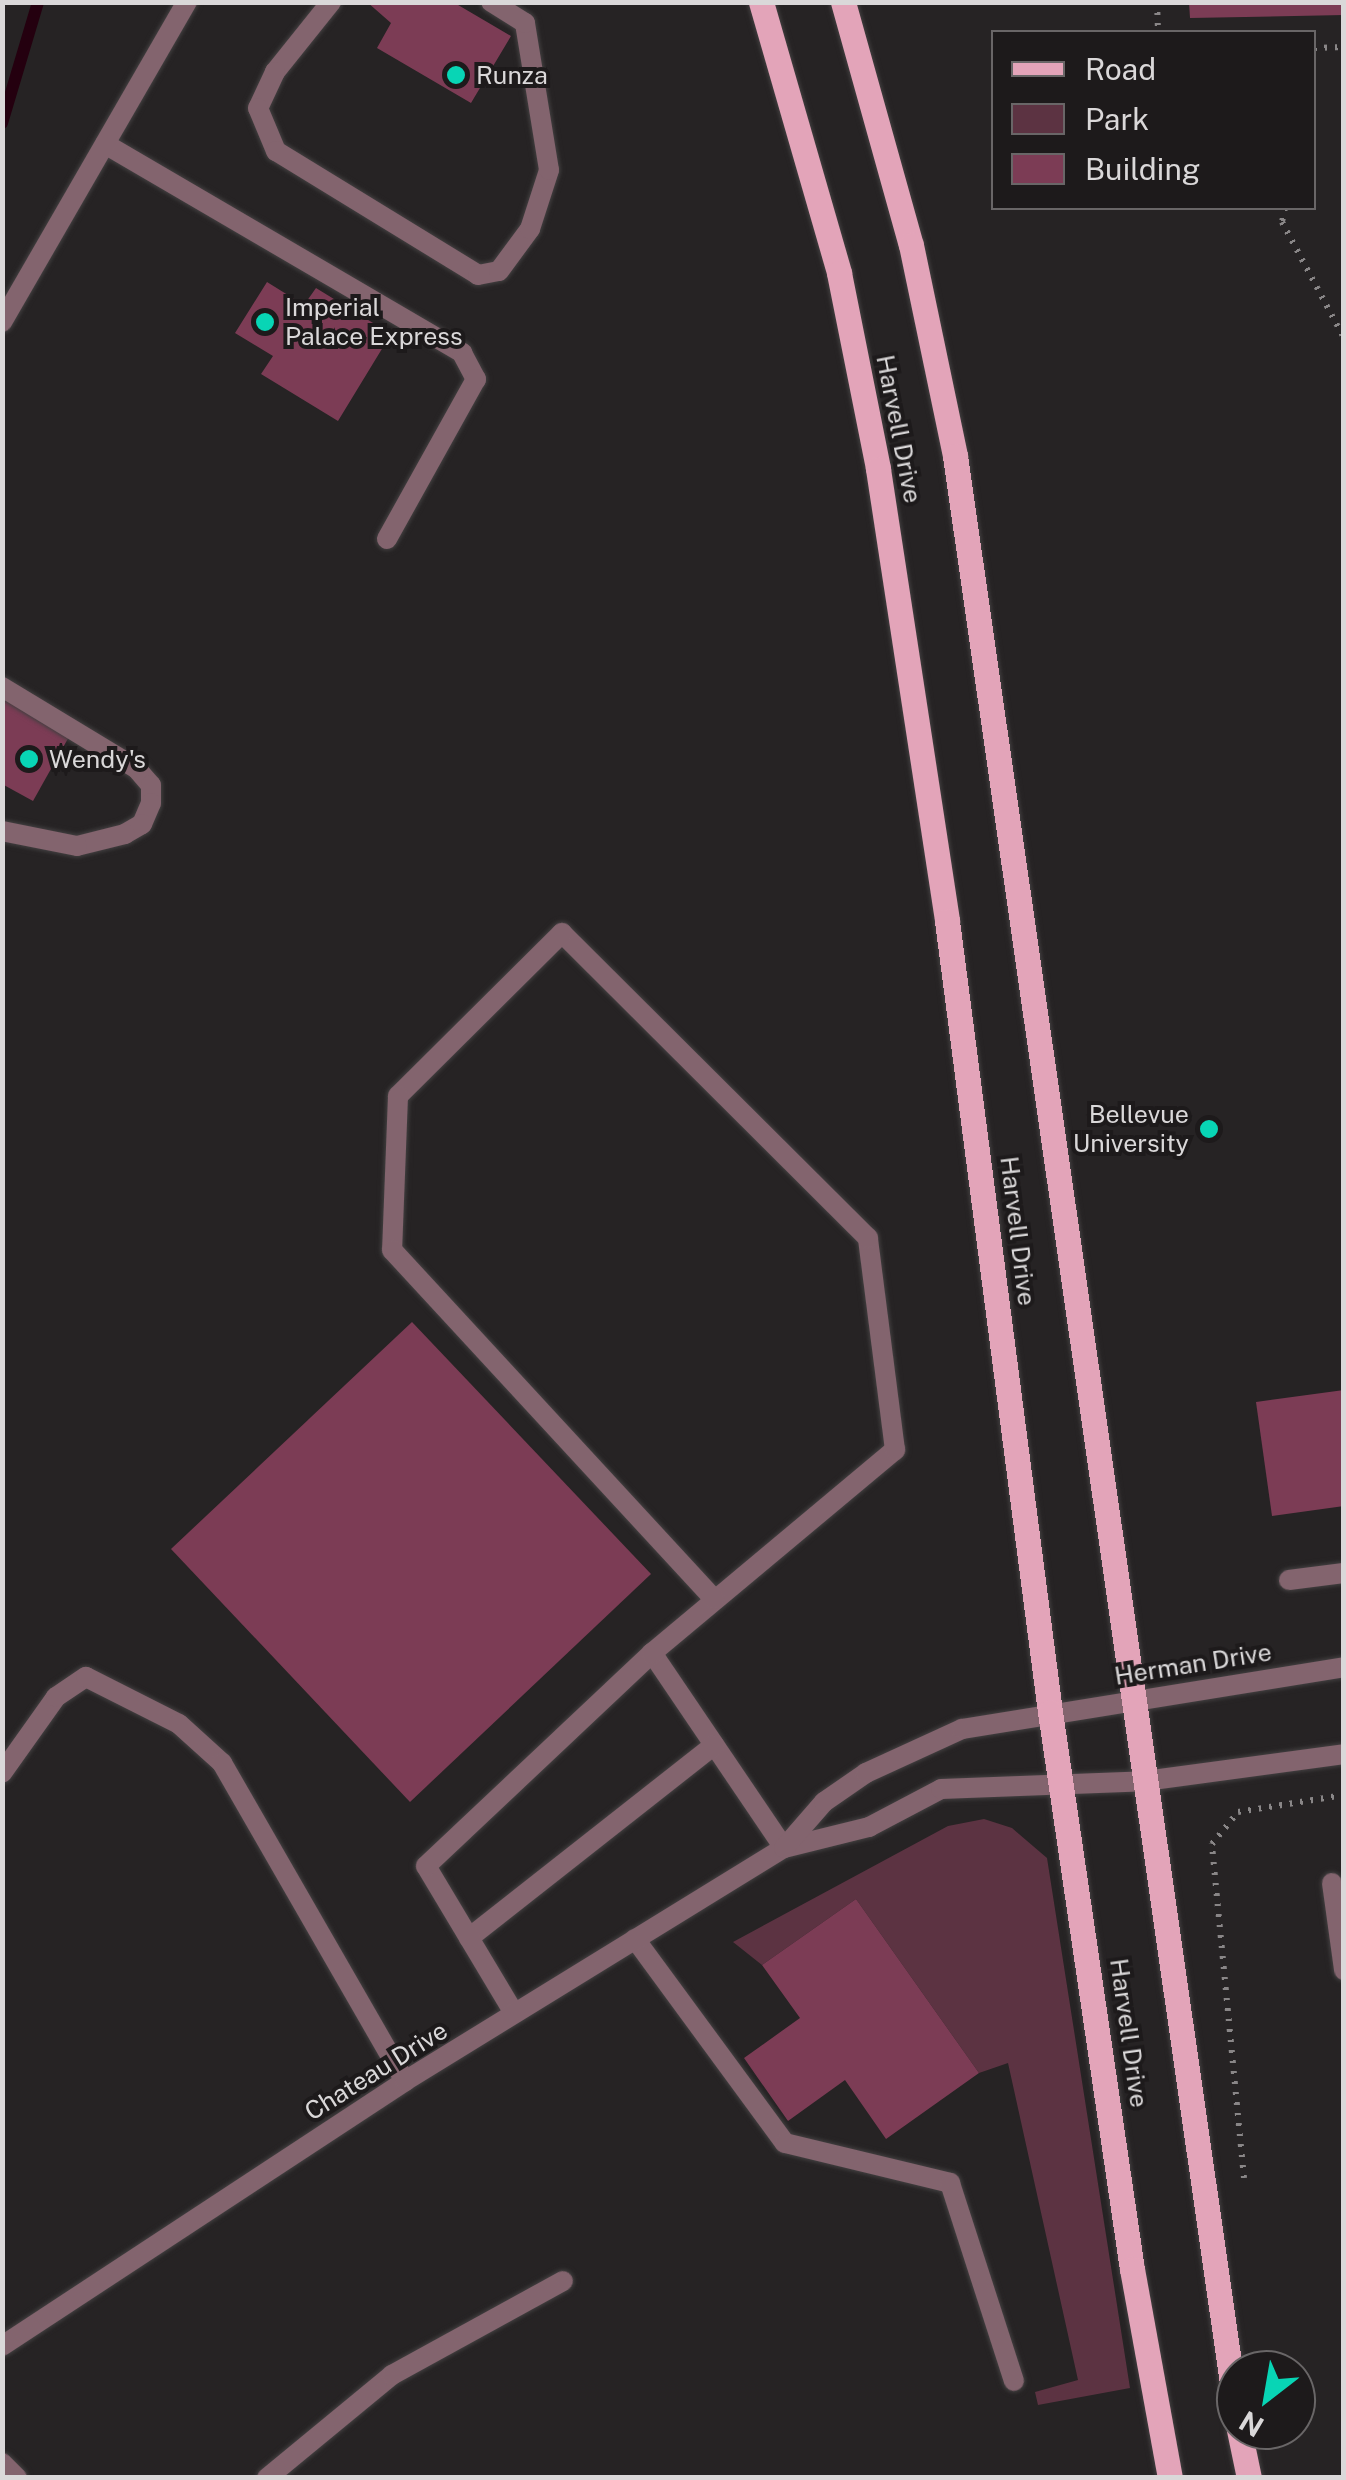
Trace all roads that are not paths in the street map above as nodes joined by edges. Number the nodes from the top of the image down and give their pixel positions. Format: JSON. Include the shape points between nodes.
{"nodes":[{"id":1,"x":186,"y":2,"type":"edge"},
{"id":2,"x":330,"y":2,"type":"edge"},
{"id":3,"x":491,"y":2,"type":"edge"},
{"id":4,"x":761,"y":2,"type":"edge"},
{"id":5,"x":843,"y":2,"type":"edge"},
{"id":6,"x":105,"y":144,"type":"junction"},
{"id":7,"x":2,"y":322,"type":"edge"},
{"id":8,"x":387,"y":538,"type":"dead end"},
{"id":9,"x":2,"y":687,"type":"edge"},
{"id":10,"x":2,"y":831,"type":"edge"},
{"id":11,"x":1344,"y":1573,"type":"edge"},
{"id":12,"x":1289,"y":1580,"type":"dead end"},
{"id":13,"x":714,"y":1598,"type":"junction"},
{"id":14,"x":652,"y":1653,"type":"junction"},
{"id":15,"x":1344,"y":1666,"type":"edge"},
{"id":16,"x":1129,"y":1698,"type":"junction"},
{"id":17,"x":1050,"y":1712,"type":"junction"},
{"id":18,"x":714,"y":1745,"type":"junction"},
{"id":19,"x":1344,"y":1754,"type":"edge"},
{"id":20,"x":2,"y":1773,"type":"edge"},
{"id":21,"x":1145,"y":1781,"type":"junction"},
{"id":22,"x":1065,"y":1786,"type":"junction"},
{"id":23,"x":784,"y":1848,"type":"junction"},
{"id":24,"x":1332,"y":1883,"type":"dead end"},
{"id":25,"x":469,"y":1938,"type":"junction"},
{"id":26,"x":635,"y":1939,"type":"junction"},
{"id":27,"x":1344,"y":1970,"type":"edge"},
{"id":28,"x":514,"y":2013,"type":"junction"},
{"id":29,"x":405,"y":2081,"type":"junction"},
{"id":30,"x":563,"y":2281,"type":"dead end"},
{"id":31,"x":2,"y":2346,"type":"edge"},
{"id":32,"x":1227,"y":2350,"type":"edge"},
{"id":33,"x":1014,"y":2381,"type":"dead end"},
{"id":34,"x":1243,"y":2450,"type":"edge"},
{"id":35,"x":2,"y":2463,"type":"edge"},
{"id":36,"x":17,"y":2478,"type":"edge"},
{"id":37,"x":267,"y":2478,"type":"edge"},
{"id":38,"x":1170,"y":2478,"type":"edge"},
{"id":39,"x":1249,"y":2478,"type":"edge"}],
"edges":[{"from":1,"to":6,"type":"street"},
{"from":2,"to":3,"type":"street","via":[[275,72],[258,108],[276,152],[478,275],[499,271],[530,229],[549,170],[525,23]]},
{"from":4,"to":17,"type":"main road","name":"Harvell Drive","via":[[838,274],[878,469],[947,921]]},
{"from":5,"to":16,"type":"main road","name":"Harvell Drive","via":[[911,245],[956,456]]},
{"from":6,"to":7,"type":"street"},
{"from":6,"to":8,"type":"street","via":[[462,354],[476,379]]},
{"from":9,"to":10,"type":"street","via":[[136,768],[151,785],[152,803],[142,824],[126,834],[76,846]]},
{"from":11,"to":12,"type":"street"},
{"from":13,"to":13,"type":"street","via":[[895,1450],[868,1238],[562,932],[398,1096],[392,1250]]},
{"from":13,"to":14,"type":"street"},
{"from":14,"to":18,"type":"street"},
{"from":14,"to":25,"type":"street","via":[[426,1866]]},
{"from":15,"to":16,"type":"street","name":"Herman Drive"},
{"from":16,"to":17,"type":"street","name":"Herman Drive"},
{"from":16,"to":21,"type":"main road","name":"Harvell Drive"},
{"from":17,"to":22,"type":"main road","name":"Harvell Drive"},
{"from":17,"to":23,"type":"street","name":"Chateau Drive","via":[[962,1729],[866,1772],[824,1802]]},
{"from":18,"to":23,"type":"street"},
{"from":18,"to":25,"type":"street"},
{"from":19,"to":21,"type":"street"},
{"from":20,"to":29,"type":"street","via":[[56,1696],[86,1677],[179,1724],[222,1762]]},
{"from":21,"to":22,"type":"street"},
{"from":21,"to":32,"type":"main road","name":"Harvell Drive"},
{"from":22,"to":23,"type":"street","name":"Chateau Drive","via":[[1009,1781],[941,1789],[869,1827]]},
{"from":22,"to":38,"type":"main road","name":"Harvell Drive","via":[[1130,2250]]},
{"from":23,"to":26,"type":"street","name":"Chateau Drive"},
{"from":24,"to":27,"type":"street"},
{"from":25,"to":28,"type":"street"},
{"from":26,"to":28,"type":"street","name":"Chateau Drive"},
{"from":26,"to":33,"type":"street","via":[[784,2143],[950,2183]]},
{"from":28,"to":29,"type":"street","name":"Chateau Drive"},
{"from":29,"to":31,"type":"street","name":"Chateau Drive"},
{"from":30,"to":37,"type":"street","via":[[392,2375]]},
{"from":34,"to":39,"type":"main road"},
{"from":35,"to":36,"type":"street"}]}
